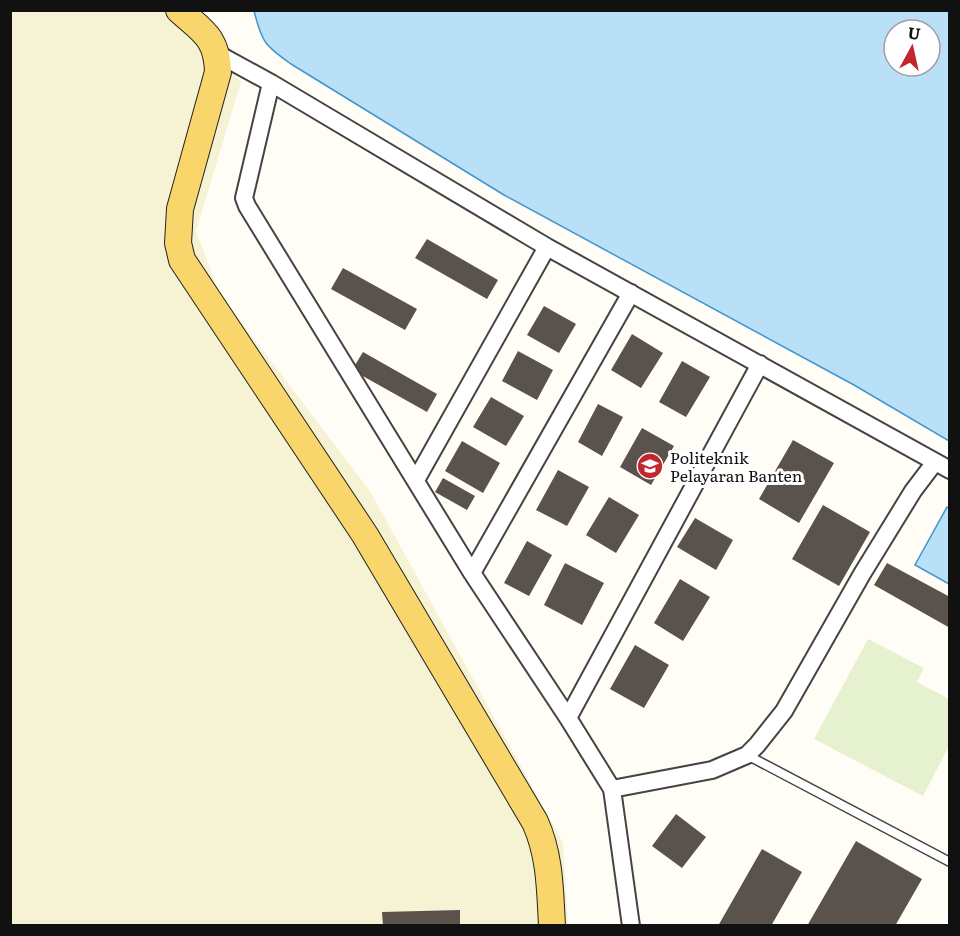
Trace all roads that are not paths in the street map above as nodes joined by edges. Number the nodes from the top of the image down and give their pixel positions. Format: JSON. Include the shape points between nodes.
{"nodes":[{"id":1,"x":179,"y":10,"type":"edge"},
{"id":2,"x":218,"y":54,"type":"junction"},
{"id":3,"x":271,"y":83,"type":"junction"},
{"id":4,"x":547,"y":247,"type":"junction"},
{"id":5,"x":631,"y":293,"type":"junction"},
{"id":6,"x":760,"y":364,"type":"junction"},
{"id":7,"x":942,"y":466,"type":"edge"},
{"id":8,"x":416,"y":480,"type":"junction"},
{"id":9,"x":472,"y":573,"type":"junction"},
{"id":10,"x":568,"y":718,"type":"junction"},
{"id":11,"x":747,"y":755,"type":"junction"},
{"id":12,"x":612,"y":789,"type":"junction"},
{"id":13,"x":950,"y":862,"type":"edge"},
{"id":14,"x":552,"y":926,"type":"edge"},
{"id":15,"x":631,"y":926,"type":"edge"}],
"edges":[{"from":1,"to":2,"type":"main road","via":[[211,39]]},
{"from":2,"to":3,"type":"street"},
{"from":2,"to":14,"type":"main road","via":[[218,72],[180,209],[178,243],[182,260],[365,535],[535,822],[548,864]]},
{"from":3,"to":4,"type":"street"},
{"from":3,"to":8,"type":"street","via":[[244,198]]},
{"from":4,"to":5,"type":"street"},
{"from":4,"to":8,"type":"street"},
{"from":5,"to":6,"type":"street"},
{"from":5,"to":9,"type":"street"},
{"from":6,"to":7,"type":"street"},
{"from":6,"to":10,"type":"street"},
{"from":7,"to":11,"type":"street","via":[[914,491],[784,711]]},
{"from":8,"to":9,"type":"street"},
{"from":9,"to":10,"type":"street"},
{"from":10,"to":12,"type":"street"},
{"from":11,"to":12,"type":"street","via":[[712,770]]},
{"from":11,"to":13,"type":"lane"},
{"from":12,"to":15,"type":"street"}]}
